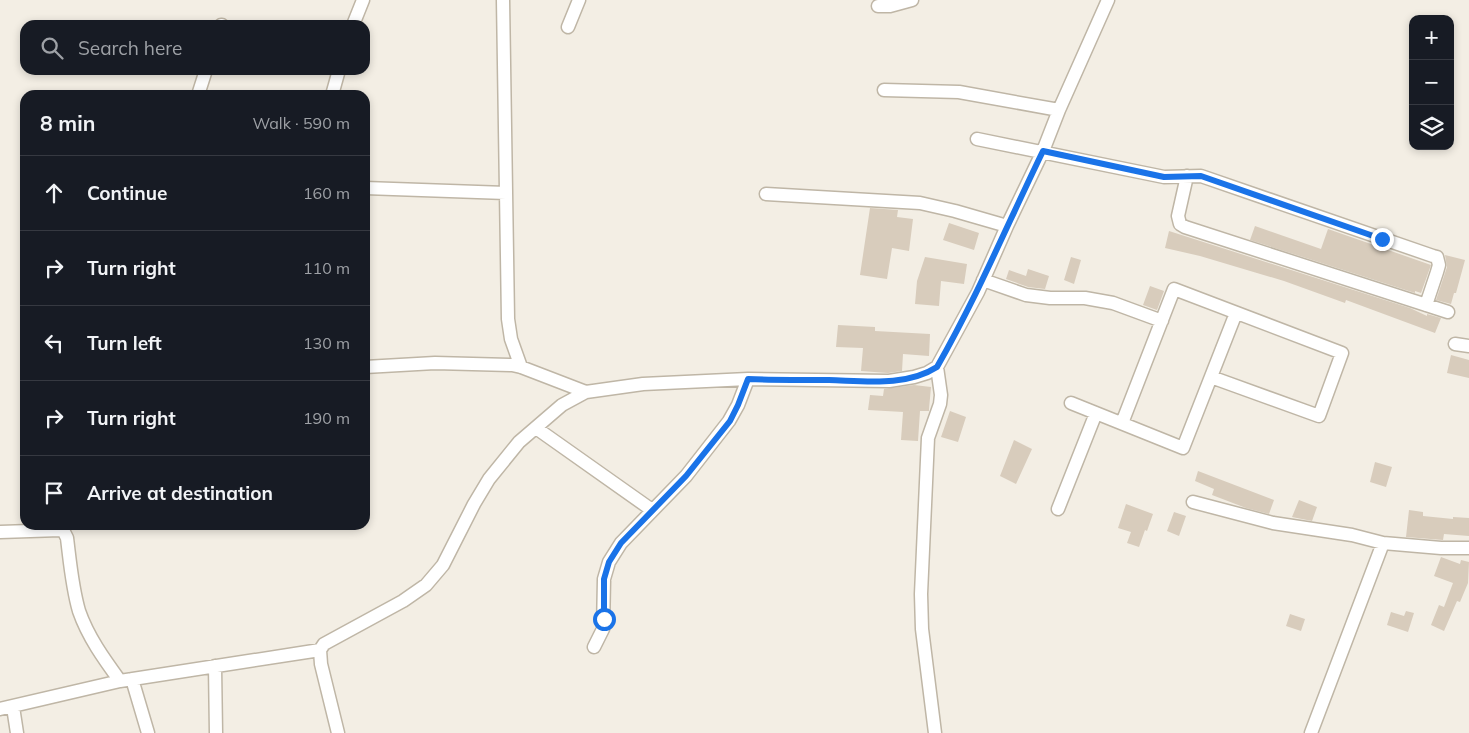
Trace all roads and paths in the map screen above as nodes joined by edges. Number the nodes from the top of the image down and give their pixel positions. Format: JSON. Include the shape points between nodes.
{"nodes":[{"id":1,"x":363,"y":0,"type":"edge"},
{"id":2,"x":503,"y":0,"type":"edge"},
{"id":3,"x":578,"y":0,"type":"edge"},
{"id":4,"x":912,"y":0,"type":"edge"},
{"id":5,"x":1108,"y":0,"type":"edge"},
{"id":6,"x":878,"y":6,"type":"dead end"},
{"id":7,"x":355,"y":20,"type":"edge"},
{"id":8,"x":568,"y":27,"type":"dead end"},
{"id":9,"x":204,"y":75,"type":"edge"},
{"id":10,"x":338,"y":75,"type":"edge"},
{"id":11,"x":200,"y":90,"type":"edge"},
{"id":12,"x":333,"y":90,"type":"edge"},
{"id":13,"x":884,"y":90,"type":"dead end"},
{"id":14,"x":1059,"y":110,"type":"junction"},
{"id":15,"x":977,"y":139,"type":"dead end"},
{"id":16,"x":1043,"y":151,"type":"junction"},
{"id":17,"x":1187,"y":176,"type":"junction"},
{"id":18,"x":370,"y":188,"type":"edge"},
{"id":19,"x":506,"y":193,"type":"junction"},
{"id":20,"x":766,"y":194,"type":"dead end"},
{"id":21,"x":1007,"y":226,"type":"junction"},
{"id":22,"x":983,"y":280,"type":"junction"},
{"id":23,"x":1426,"y":305,"type":"junction"},
{"id":24,"x":1448,"y":312,"type":"dead end"},
{"id":25,"x":1236,"y":313,"type":"junction"},
{"id":26,"x":1162,"y":321,"type":"junction"},
{"id":27,"x":1455,"y":344,"type":"dead end"},
{"id":28,"x":1469,"y":346,"type":"edge"},
{"id":29,"x":370,"y":367,"type":"edge"},
{"id":30,"x":521,"y":367,"type":"junction"},
{"id":31,"x":937,"y":367,"type":"junction"},
{"id":32,"x":1211,"y":377,"type":"junction"},
{"id":33,"x":748,"y":379,"type":"junction"},
{"id":34,"x":586,"y":392,"type":"junction"},
{"id":35,"x":1071,"y":403,"type":"dead end"},
{"id":36,"x":1096,"y":413,"type":"junction"},
{"id":37,"x":1122,"y":423,"type":"junction"},
{"id":38,"x":536,"y":428,"type":"junction"},
{"id":39,"x":1193,"y":502,"type":"dead end"},
{"id":40,"x":1058,"y":509,"type":"dead end"},
{"id":41,"x":652,"y":510,"type":"junction"},
{"id":42,"x":0,"y":532,"type":"edge"},
{"id":43,"x":1383,"y":543,"type":"junction"},
{"id":44,"x":1469,"y":548,"type":"edge"},
{"id":45,"x":594,"y":647,"type":"dead end"},
{"id":46,"x":320,"y":650,"type":"junction"},
{"id":47,"x":215,"y":666,"type":"junction"},
{"id":48,"x":126,"y":680,"type":"junction"},
{"id":49,"x":6,"y":708,"type":"edge"},
{"id":50,"x":18,"y":733,"type":"edge"},
{"id":51,"x":148,"y":733,"type":"edge"},
{"id":52,"x":216,"y":733,"type":"edge"},
{"id":53,"x":338,"y":733,"type":"edge"},
{"id":54,"x":935,"y":733,"type":"edge"},
{"id":55,"x":1311,"y":733,"type":"edge"}],
"edges":[{"from":1,"to":7,"type":"street"},
{"from":2,"to":19,"type":"street"},
{"from":3,"to":8,"type":"street"},
{"from":4,"to":6,"type":"street"},
{"from":5,"to":14,"type":"street"},
{"from":9,"to":11,"type":"street"},
{"from":10,"to":12,"type":"street"},
{"from":13,"to":14,"type":"street","via":[[959,92]]},
{"from":14,"to":16,"type":"street"},
{"from":15,"to":16,"type":"street"},
{"from":16,"to":17,"type":"street","via":[[1164,177]]},
{"from":16,"to":21,"type":"street"},
{"from":17,"to":23,"type":"street","via":[[1178,216],[1180,224],[1185,227]]},
{"from":17,"to":23,"type":"street","via":[[1201,176],[1436,258],[1439,265]]},
{"from":18,"to":19,"type":"street"},
{"from":19,"to":30,"type":"street","via":[[508,319],[511,340]]},
{"from":20,"to":21,"type":"street","via":[[920,203]]},
{"from":21,"to":22,"type":"street"},
{"from":22,"to":26,"type":"street","via":[[1026,295],[1113,303]]},
{"from":22,"to":31,"type":"street"},
{"from":23,"to":24,"type":"street"},
{"from":25,"to":26,"type":"street","via":[[1174,289]]},
{"from":25,"to":32,"type":"street"},
{"from":25,"to":32,"type":"street","via":[[1342,352],[1319,416]]},
{"from":26,"to":37,"type":"street"},
{"from":27,"to":28,"type":"street"},
{"from":29,"to":30,"type":"street","via":[[435,363]]},
{"from":30,"to":34,"type":"street"},
{"from":31,"to":33,"type":"street","via":[[914,378],[889,381]]},
{"from":31,"to":54,"type":"street","via":[[941,395],[928,438],[920,594]]},
{"from":32,"to":37,"type":"street","via":[[1183,448]]},
{"from":33,"to":34,"type":"street","via":[[643,384]]},
{"from":33,"to":41,"type":"street","via":[[730,421],[686,476]]},
{"from":34,"to":38,"type":"street","via":[[562,405]]},
{"from":35,"to":36,"type":"street"},
{"from":36,"to":37,"type":"street"},
{"from":36,"to":40,"type":"street"},
{"from":38,"to":41,"type":"street"},
{"from":38,"to":46,"type":"street","via":[[519,442],[489,479],[443,565],[426,585],[327,641]]},
{"from":39,"to":43,"type":"street","via":[[1273,523]]},
{"from":41,"to":45,"type":"street","via":[[621,543],[609,562],[604,579],[603,629]]},
{"from":42,"to":48,"type":"street","via":[[64,532],[80,611],[104,659]]},
{"from":43,"to":44,"type":"street"},
{"from":43,"to":55,"type":"street"},
{"from":46,"to":47,"type":"street"},
{"from":46,"to":53,"type":"street"},
{"from":47,"to":48,"type":"street"},
{"from":47,"to":52,"type":"street"},
{"from":48,"to":49,"type":"street"},
{"from":48,"to":51,"type":"street"},
{"from":49,"to":50,"type":"street"}]}
